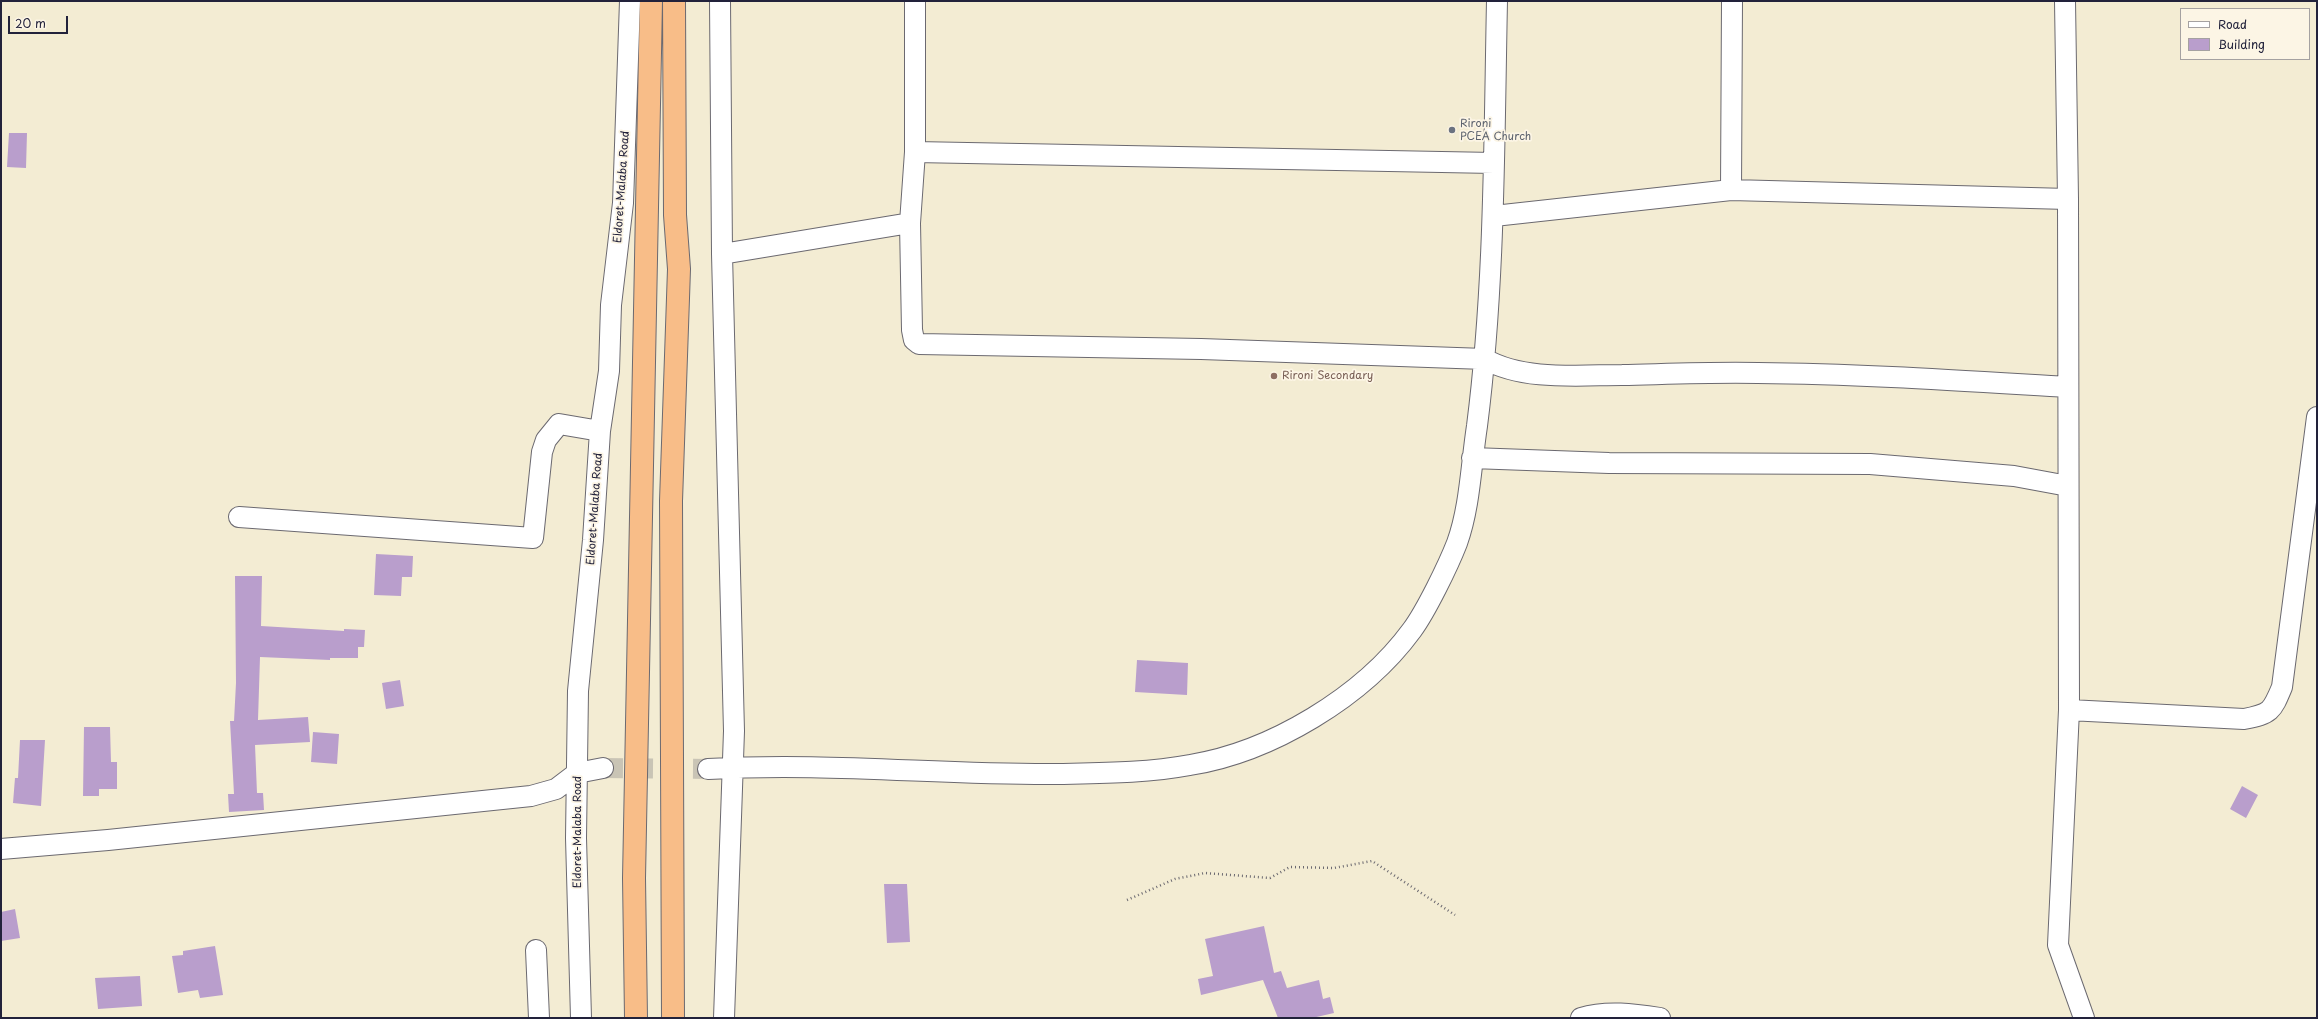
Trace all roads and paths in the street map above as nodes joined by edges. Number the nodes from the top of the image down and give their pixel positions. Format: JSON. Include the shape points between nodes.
{"nodes":[{"id":1,"x":630,"y":1,"type":"edge"},
{"id":2,"x":651,"y":1,"type":"edge"},
{"id":3,"x":674,"y":1,"type":"edge"},
{"id":4,"x":720,"y":1,"type":"edge"},
{"id":5,"x":915,"y":1,"type":"edge"},
{"id":6,"x":1497,"y":1,"type":"edge"},
{"id":7,"x":1732,"y":1,"type":"edge"},
{"id":8,"x":2065,"y":1,"type":"edge"},
{"id":9,"x":915,"y":152,"type":"junction"},
{"id":10,"x":1494,"y":163,"type":"junction"},
{"id":11,"x":1732,"y":190,"type":"junction"},
{"id":12,"x":2068,"y":199,"type":"junction"},
{"id":13,"x":1494,"y":216,"type":"junction"},
{"id":14,"x":910,"y":223,"type":"junction"},
{"id":15,"x":722,"y":254,"type":"junction"},
{"id":16,"x":1485,"y":359,"type":"junction"},
{"id":17,"x":2068,"y":387,"type":"junction"},
{"id":18,"x":2317,"y":417,"type":"edge"},
{"id":19,"x":600,"y":431,"type":"junction"},
{"id":20,"x":1472,"y":458,"type":"junction"},
{"id":21,"x":2068,"y":486,"type":"junction"},
{"id":22,"x":240,"y":517,"type":"dead end"},
{"id":23,"x":2068,"y":710,"type":"junction"},
{"id":24,"x":603,"y":768,"type":"tunnel mouth"},
{"id":25,"x":734,"y":768,"type":"junction"},
{"id":26,"x":708,"y":769,"type":"tunnel mouth"},
{"id":27,"x":577,"y":773,"type":"junction"},
{"id":28,"x":1,"y":849,"type":"edge"},
{"id":29,"x":1127,"y":900,"type":"dead end"},
{"id":30,"x":1455,"y":915,"type":"dead end"},
{"id":31,"x":536,"y":950,"type":"dead end"},
{"id":32,"x":539,"y":1018,"type":"edge"},
{"id":33,"x":581,"y":1018,"type":"edge"},
{"id":34,"x":636,"y":1018,"type":"edge"},
{"id":35,"x":673,"y":1018,"type":"edge"},
{"id":36,"x":724,"y":1018,"type":"edge"},
{"id":37,"x":1581,"y":1018,"type":"edge"},
{"id":38,"x":1660,"y":1018,"type":"edge"},
{"id":39,"x":2084,"y":1018,"type":"edge"}],
"edges":[{"from":1,"to":19,"type":"street","name":"Eldoret-Malaba Road","via":[[623,203],[611,305],[609,371]]},
{"from":2,"to":34,"type":"highway","name":"Eldoret-Malaba Road","via":[[634,870]]},
{"from":3,"to":35,"type":"highway","via":[[675,215],[679,268],[671,501]]},
{"from":4,"to":15,"type":"street"},
{"from":5,"to":9,"type":"street"},
{"from":6,"to":10,"type":"street"},
{"from":7,"to":11,"type":"street"},
{"from":8,"to":12,"type":"street"},
{"from":9,"to":10,"type":"street"},
{"from":9,"to":14,"type":"street"},
{"from":10,"to":13,"type":"street"},
{"from":11,"to":12,"type":"street"},
{"from":11,"to":13,"type":"street"},
{"from":12,"to":17,"type":"street"},
{"from":13,"to":16,"type":"street"},
{"from":14,"to":15,"type":"street"},
{"from":14,"to":16,"type":"street","via":[[912,330],[914,340],[920,344]]},
{"from":15,"to":25,"type":"street"},
{"from":16,"to":17,"type":"street","via":[[1496,366],[1520,372],[1572,376],[1756,373],[1874,375]]},
{"from":16,"to":20,"type":"street"},
{"from":17,"to":21,"type":"street"},
{"from":18,"to":23,"type":"street","via":[[2282,687],[2274,705],[2264,716],[2244,719]]},
{"from":19,"to":22,"type":"street","via":[[559,424],[546,440],[539,466],[533,538]]},
{"from":19,"to":27,"type":"street","name":"Eldoret-Malaba Road","via":[[593,540],[578,691]]},
{"from":20,"to":21,"type":"street","via":[[1609,463],[1870,464],[2014,476]]},
{"from":20,"to":25,"type":"street","via":[[1457,543],[1412,630],[1372,675],[1323,711],[1264,744],[1226,758],[1188,766],[1100,773],[1012,774],[821,767]]},
{"from":21,"to":23,"type":"street"},
{"from":23,"to":39,"type":"street","via":[[2058,945]]},
{"from":24,"to":27,"type":"street"},
{"from":25,"to":26,"type":"street"},
{"from":25,"to":36,"type":"street"},
{"from":27,"to":28,"type":"street","via":[[556,789],[532,796]]},
{"from":27,"to":33,"type":"street","name":"Eldoret-Malaba Road","via":[[576,838]]},
{"from":29,"to":30,"type":"path","via":[[1175,879],[1205,873],[1270,878],[1290,867],[1334,868],[1372,861]]},
{"from":31,"to":32,"type":"street"},
{"from":37,"to":38,"type":"street","via":[[1593,1014],[1633,1014]]}]}
